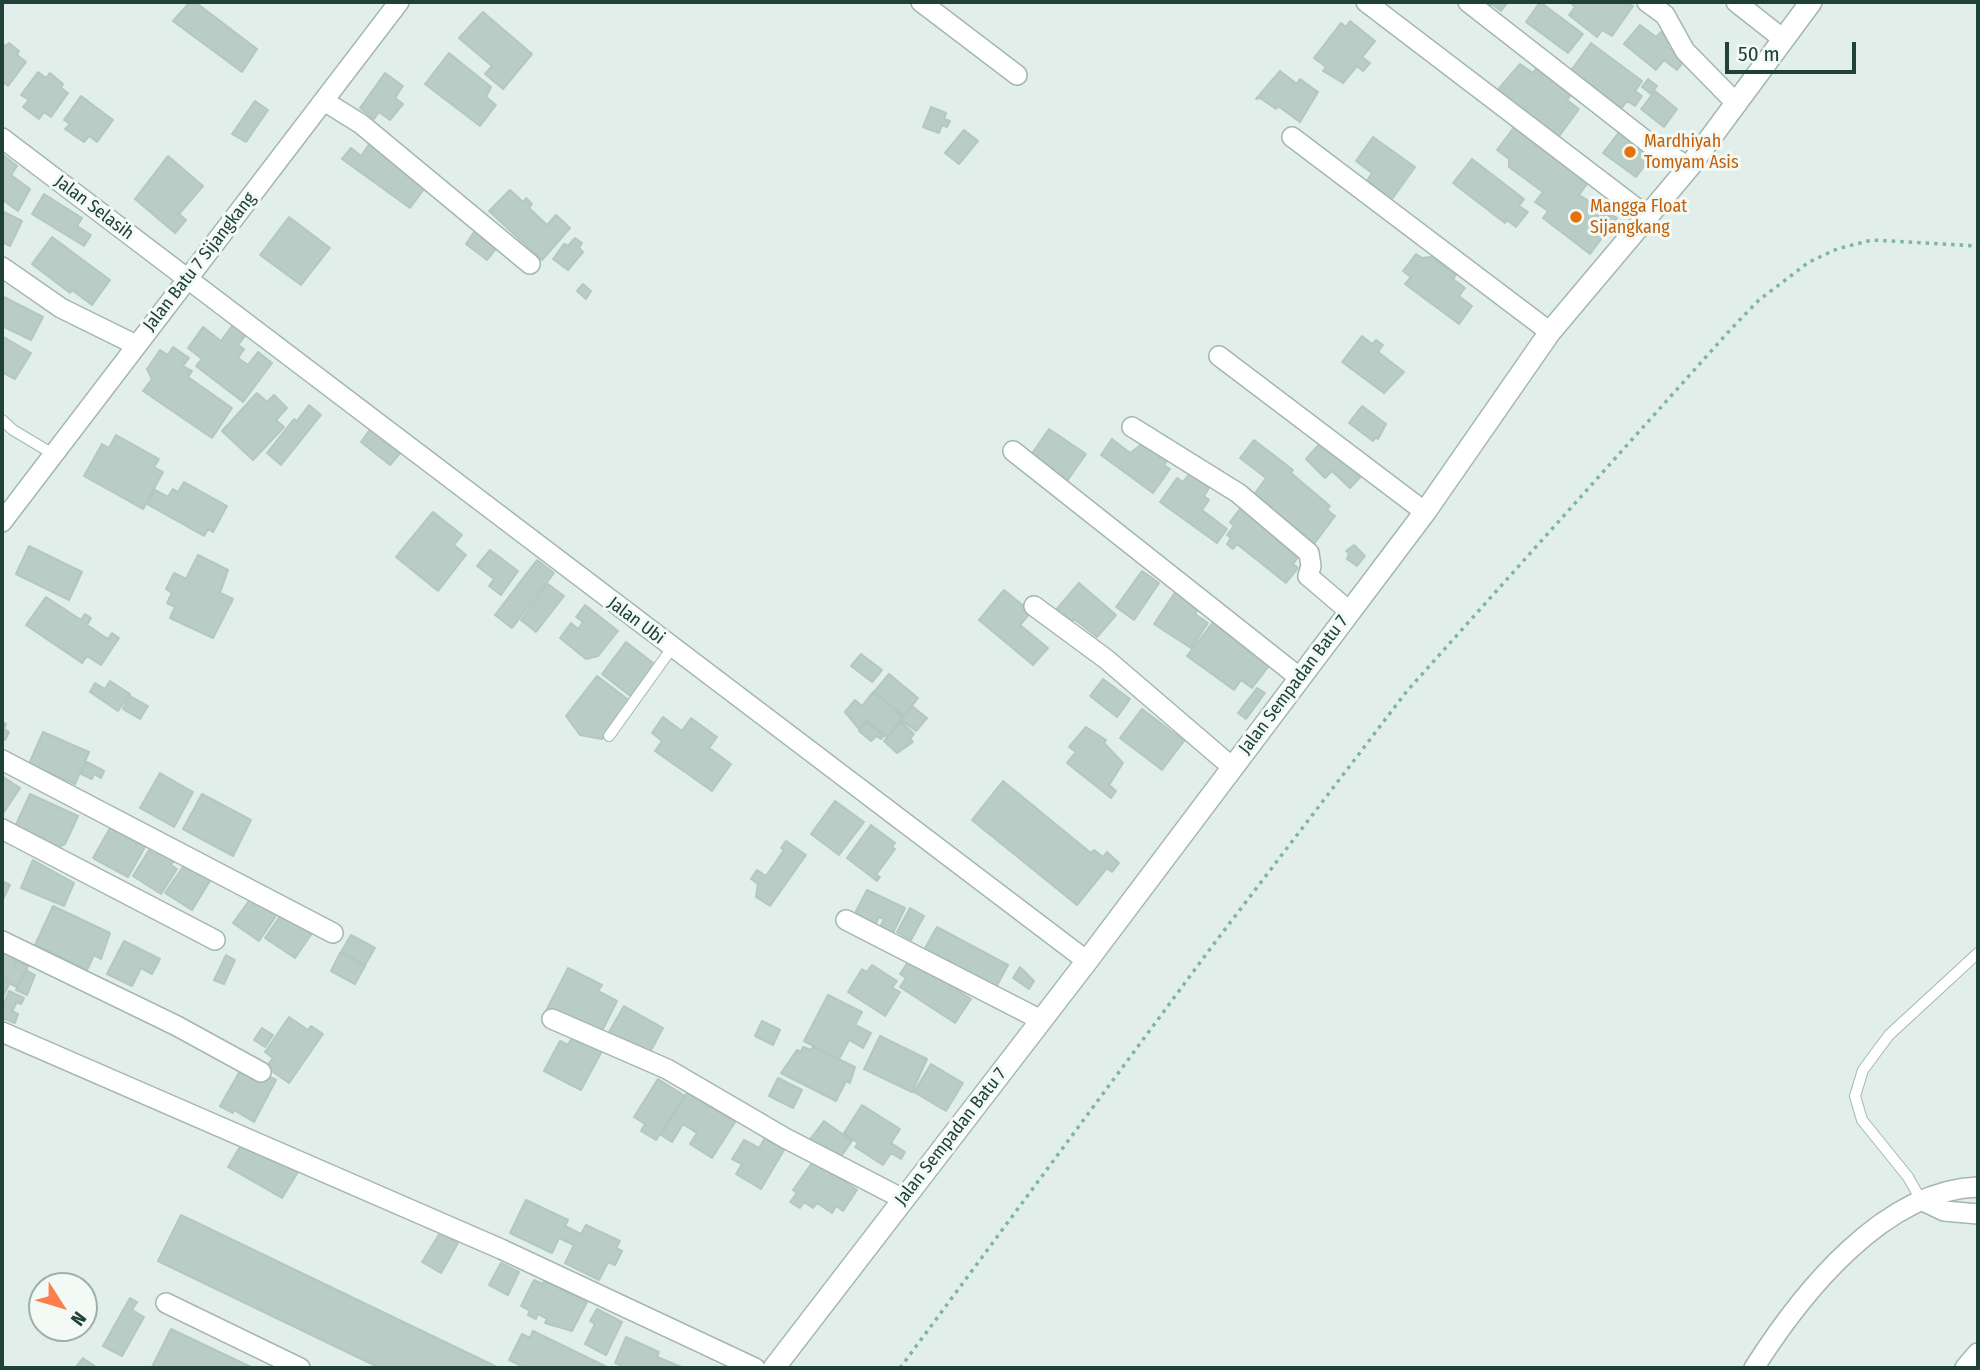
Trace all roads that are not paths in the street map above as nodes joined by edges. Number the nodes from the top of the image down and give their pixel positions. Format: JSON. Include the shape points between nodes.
{"nodes":[{"id":1,"x":399,"y":2,"type":"edge"},
{"id":2,"x":921,"y":2,"type":"edge"},
{"id":3,"x":1366,"y":2,"type":"edge"},
{"id":4,"x":1468,"y":2,"type":"edge"},
{"id":5,"x":1647,"y":2,"type":"edge"},
{"id":6,"x":1736,"y":2,"type":"edge"},
{"id":7,"x":1811,"y":2,"type":"edge"},
{"id":8,"x":1783,"y":39,"type":"junction"},
{"id":9,"x":1017,"y":75,"type":"dead end"},
{"id":10,"x":324,"y":101,"type":"junction"},
{"id":11,"x":1737,"y":104,"type":"junction"},
{"id":12,"x":1292,"y":137,"type":"dead end"},
{"id":13,"x":2,"y":138,"type":"edge"},
{"id":14,"x":1689,"y":167,"type":"junction"},
{"id":15,"x":1648,"y":217,"type":"junction"},
{"id":16,"x":530,"y":264,"type":"dead end"},
{"id":17,"x":2,"y":267,"type":"edge"},
{"id":18,"x":186,"y":279,"type":"junction"},
{"id":19,"x":1550,"y":332,"type":"junction"},
{"id":20,"x":136,"y":345,"type":"junction"},
{"id":21,"x":1219,"y":356,"type":"dead end"},
{"id":22,"x":2,"y":420,"type":"edge"},
{"id":23,"x":1132,"y":427,"type":"dead end"},
{"id":24,"x":1013,"y":451,"type":"dead end"},
{"id":25,"x":53,"y":454,"type":"junction"},
{"id":26,"x":1425,"y":512,"type":"junction"},
{"id":27,"x":2,"y":522,"type":"edge"},
{"id":28,"x":1034,"y":606,"type":"dead end"},
{"id":29,"x":1349,"y":611,"type":"junction"},
{"id":30,"x":671,"y":648,"type":"junction"},
{"id":31,"x":1300,"y":678,"type":"junction"},
{"id":32,"x":609,"y":736,"type":"dead end"},
{"id":33,"x":2,"y":760,"type":"edge"},
{"id":34,"x":1232,"y":767,"type":"junction"},
{"id":35,"x":2,"y":830,"type":"edge"},
{"id":36,"x":846,"y":920,"type":"dead end"},
{"id":37,"x":333,"y":933,"type":"dead end"},
{"id":38,"x":215,"y":940,"type":"dead end"},
{"id":39,"x":2,"y":941,"type":"edge"},
{"id":40,"x":1978,"y":953,"type":"edge"},
{"id":41,"x":1087,"y":961,"type":"junction"},
{"id":42,"x":552,"y":1019,"type":"dead end"},
{"id":43,"x":1041,"y":1020,"type":"junction"},
{"id":44,"x":2,"y":1032,"type":"edge"},
{"id":45,"x":261,"y":1072,"type":"dead end"},
{"id":46,"x":1978,"y":1187,"type":"edge"},
{"id":47,"x":903,"y":1199,"type":"junction"},
{"id":48,"x":1922,"y":1200,"type":"junction"},
{"id":49,"x":1978,"y":1214,"type":"edge"},
{"id":50,"x":166,"y":1303,"type":"dead end"},
{"id":51,"x":1978,"y":1354,"type":"edge"},
{"id":52,"x":300,"y":1368,"type":"edge"},
{"id":53,"x":755,"y":1368,"type":"edge"},
{"id":54,"x":774,"y":1368,"type":"edge"},
{"id":55,"x":1755,"y":1368,"type":"edge"},
{"id":56,"x":1966,"y":1368,"type":"edge"}],
"edges":[{"from":1,"to":10,"type":"street","name":"Jalan Batu 7 Sijangkang"},
{"from":2,"to":9,"type":"street"},
{"from":3,"to":15,"type":"street"},
{"from":4,"to":14,"type":"street","via":[[1650,144]]},
{"from":5,"to":11,"type":"street","via":[[1665,16],[1685,51]]},
{"from":6,"to":8,"type":"street"},
{"from":7,"to":8,"type":"street","name":"Jalan Sempadan Batu 7"},
{"from":8,"to":11,"type":"street","name":"Jalan Sempadan Batu 7"},
{"from":10,"to":16,"type":"street","via":[[361,124]]},
{"from":10,"to":18,"type":"street","name":"Jalan Batu 7 Sijangkang"},
{"from":11,"to":14,"type":"street","name":"Jalan Sempadan Batu 7"},
{"from":12,"to":19,"type":"street"},
{"from":13,"to":18,"type":"street","name":"Jalan Selasih"},
{"from":14,"to":15,"type":"street","name":"Jalan Sempadan Batu 7"},
{"from":15,"to":19,"type":"street","name":"Jalan Sempadan Batu 7"},
{"from":17,"to":20,"type":"street","via":[[61,308]]},
{"from":18,"to":20,"type":"street","name":"Jalan Batu 7 Sijangkang"},
{"from":18,"to":30,"type":"street","name":"Jalan Ubi"},
{"from":19,"to":26,"type":"street","name":"Jalan Sempadan Batu 7"},
{"from":20,"to":25,"type":"street","name":"Jalan Batu 7 Sijangkang"},
{"from":21,"to":26,"type":"street"},
{"from":22,"to":25,"type":"lane"},
{"from":23,"to":29,"type":"street","via":[[1238,493],[1309,554],[1308,576]]},
{"from":24,"to":31,"type":"street"},
{"from":25,"to":27,"type":"street","name":"Jalan Batu 7 Sijangkang"},
{"from":26,"to":29,"type":"street","name":"Jalan Sempadan Batu 7"},
{"from":28,"to":34,"type":"street","via":[[1106,659]]},
{"from":29,"to":31,"type":"street","name":"Jalan Sempadan Batu 7"},
{"from":30,"to":32,"type":"lane"},
{"from":30,"to":41,"type":"street","name":"Jalan Ubi"},
{"from":31,"to":34,"type":"street","name":"Jalan Sempadan Batu 7"},
{"from":33,"to":37,"type":"street"},
{"from":34,"to":41,"type":"street","name":"Jalan Sempadan Batu 7"},
{"from":35,"to":38,"type":"street"},
{"from":36,"to":43,"type":"street"},
{"from":39,"to":45,"type":"street"},
{"from":40,"to":48,"type":"lane","via":[[1889,1035],[1863,1070],[1855,1096],[1862,1120]]},
{"from":41,"to":43,"type":"street","name":"Jalan Sempadan Batu 7"},
{"from":42,"to":47,"type":"street","via":[[667,1069],[785,1138]]},
{"from":43,"to":47,"type":"street","name":"Jalan Sempadan Batu 7"},
{"from":44,"to":53,"type":"street","via":[[500,1249]]},
{"from":46,"to":48,"type":"street","via":[[1950,1189]]},
{"from":47,"to":54,"type":"street","name":"Jalan Sempadan Batu 7"},
{"from":48,"to":49,"type":"street","via":[[1944,1211]]},
{"from":48,"to":55,"type":"street","via":[[1877,1226],[1842,1258],[1803,1299]]},
{"from":50,"to":52,"type":"street"},
{"from":51,"to":56,"type":"street"}]}
